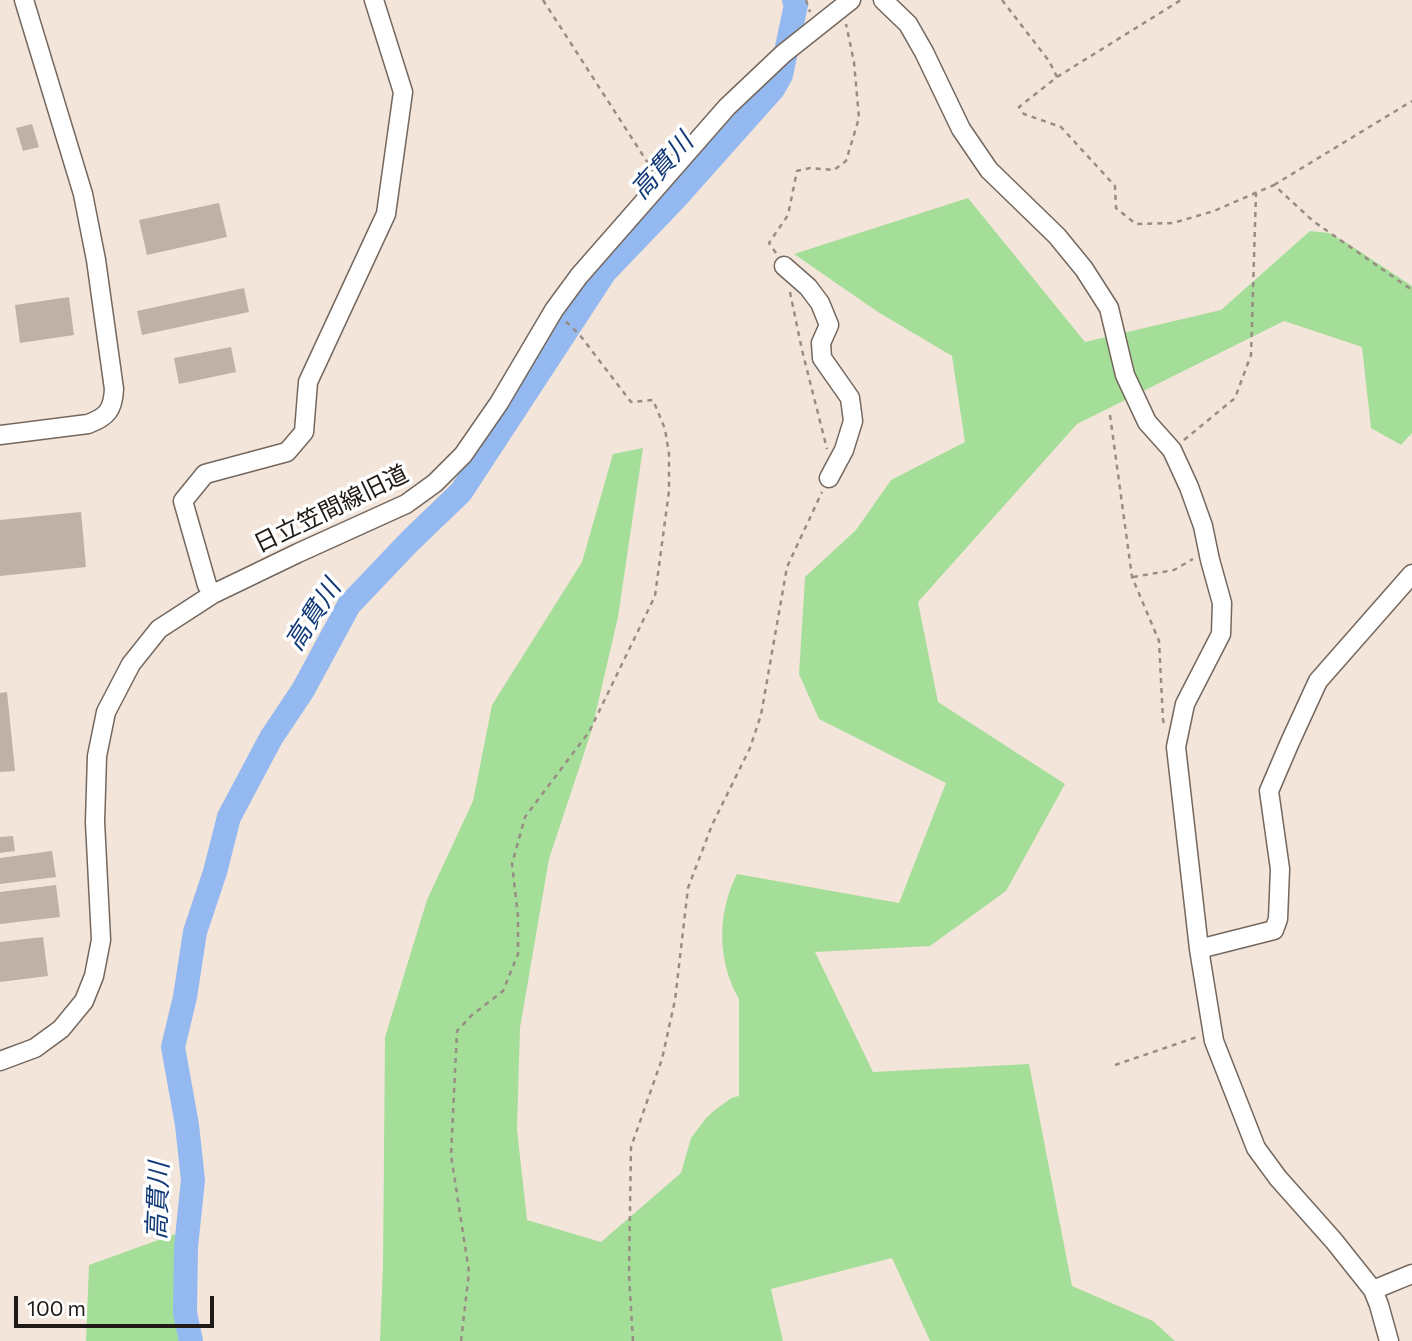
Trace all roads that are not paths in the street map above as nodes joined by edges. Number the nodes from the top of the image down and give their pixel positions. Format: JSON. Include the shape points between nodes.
{"nodes":[{"id":1,"x":24,"y":0,"type":"edge"},
{"id":2,"x":374,"y":0,"type":"edge"},
{"id":3,"x":883,"y":0,"type":"edge"},
{"id":4,"x":847,"y":4,"type":"edge"},
{"id":5,"x":784,"y":266,"type":"road end"},
{"id":6,"x":0,"y":435,"type":"edge"},
{"id":7,"x":829,"y":478,"type":"road end"},
{"id":8,"x":1412,"y":573,"type":"edge"},
{"id":9,"x":213,"y":594,"type":"junction"},
{"id":10,"x":1199,"y":949,"type":"junction"},
{"id":11,"x":0,"y":1061,"type":"edge"},
{"id":12,"x":1412,"y":1274,"type":"edge"},
{"id":13,"x":1373,"y":1290,"type":"junction"},
{"id":14,"x":1390,"y":1341,"type":"edge"}],
"edges":[{"from":1,"to":6,"type":"street","via":[[83,194],[114,389],[113,403],[98,420]]},
{"from":2,"to":9,"type":"street","via":[[403,92],[386,214],[308,382],[304,432],[287,452],[205,474],[183,501]]},
{"from":3,"to":10,"type":"street","via":[[908,24],[961,128],[989,170],[1057,236],[1109,308],[1125,375],[1147,422],[1172,450],[1203,526],[1222,603],[1221,634],[1185,704],[1176,747]]},
{"from":4,"to":9,"type":"street","name":"日立笠間線旧道","via":[[783,54],[727,107],[579,276],[463,455],[435,483],[406,504]]},
{"from":5,"to":7,"type":"street","via":[[820,303],[829,325],[821,343],[822,358],[850,398],[853,421]]},
{"from":8,"to":10,"type":"street","via":[[1318,681],[1269,791],[1280,869],[1274,930]]},
{"from":9,"to":11,"type":"street","name":"日立笠間線旧道","via":[[159,629],[131,664],[106,712],[97,756],[95,822],[101,940],[84,1001],[61,1029],[34,1048]]},
{"from":10,"to":13,"type":"street","via":[[1214,1041],[1256,1148]]},
{"from":12,"to":13,"type":"street"},
{"from":13,"to":14,"type":"street"}]}
